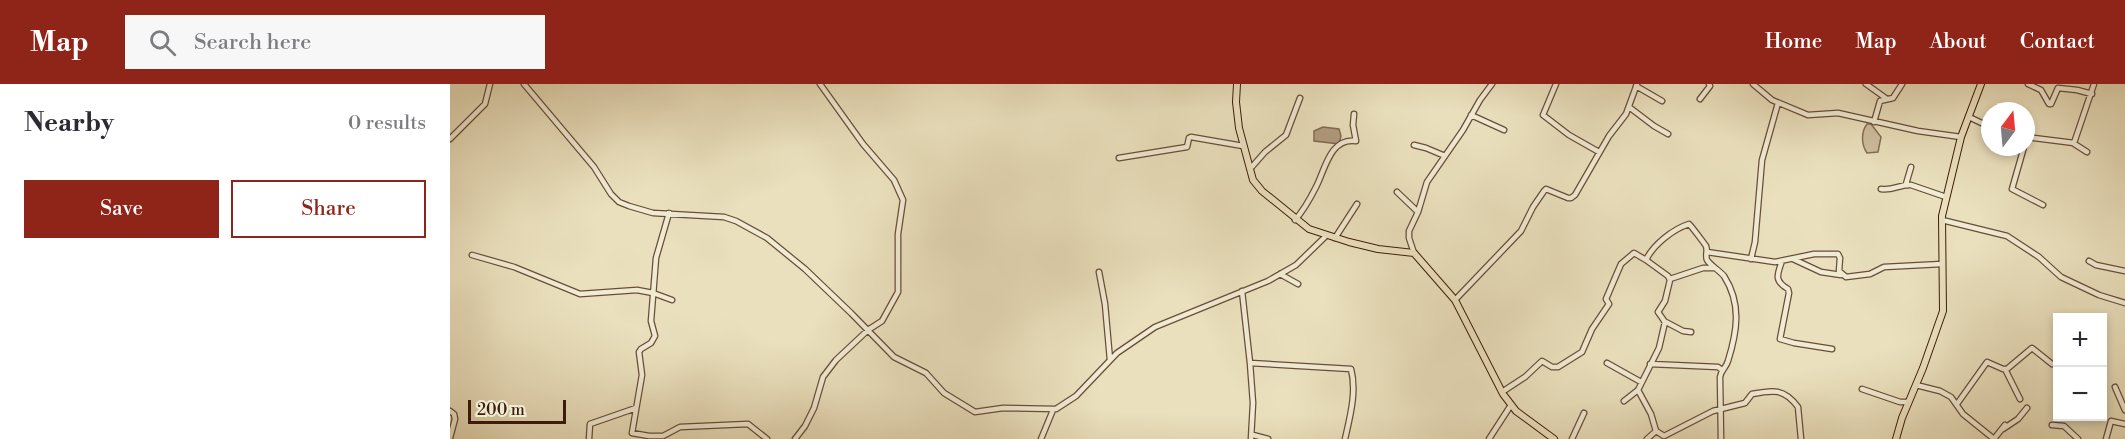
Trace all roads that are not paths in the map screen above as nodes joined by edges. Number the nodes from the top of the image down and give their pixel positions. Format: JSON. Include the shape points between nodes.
{"nodes":[{"id":1,"x":490,"y":84,"type":"edge"},
{"id":2,"x":524,"y":84,"type":"edge"},
{"id":3,"x":820,"y":84,"type":"edge"},
{"id":4,"x":1237,"y":84,"type":"edge"},
{"id":5,"x":1492,"y":84,"type":"edge"},
{"id":6,"x":1556,"y":84,"type":"edge"},
{"id":7,"x":1709,"y":84,"type":"edge"},
{"id":8,"x":1753,"y":84,"type":"edge"},
{"id":9,"x":1866,"y":84,"type":"edge"},
{"id":10,"x":1902,"y":84,"type":"edge"},
{"id":11,"x":1981,"y":84,"type":"edge"},
{"id":12,"x":2028,"y":84,"type":"edge"},
{"id":13,"x":2094,"y":84,"type":"edge"},
{"id":14,"x":1637,"y":85,"type":"edge"},
{"id":15,"x":2092,"y":94,"type":"junction"},
{"id":16,"x":1300,"y":98,"type":"dead end"},
{"id":17,"x":1700,"y":99,"type":"dead end"},
{"id":18,"x":1887,"y":99,"type":"junction"},
{"id":19,"x":1662,"y":101,"type":"dead end"},
{"id":20,"x":1778,"y":103,"type":"junction"},
{"id":21,"x":1629,"y":107,"type":"junction"},
{"id":22,"x":1354,"y":114,"type":"dead end"},
{"id":23,"x":1471,"y":115,"type":"junction"},
{"id":24,"x":1969,"y":117,"type":"junction"},
{"id":25,"x":1874,"y":122,"type":"junction"},
{"id":26,"x":1981,"y":123,"type":"edge"},
{"id":27,"x":1504,"y":130,"type":"dead end"},
{"id":28,"x":1668,"y":134,"type":"dead end"},
{"id":29,"x":1961,"y":138,"type":"junction"},
{"id":30,"x":450,"y":139,"type":"edge"},
{"id":31,"x":2035,"y":139,"type":"edge"},
{"id":32,"x":2073,"y":143,"type":"junction"},
{"id":33,"x":1414,"y":145,"type":"dead end"},
{"id":34,"x":1243,"y":146,"type":"junction"},
{"id":35,"x":1599,"y":152,"type":"junction"},
{"id":36,"x":2087,"y":152,"type":"dead end"},
{"id":37,"x":1445,"y":156,"type":"junction"},
{"id":38,"x":2021,"y":156,"type":"edge"},
{"id":39,"x":1119,"y":158,"type":"dead end"},
{"id":40,"x":1911,"y":167,"type":"dead end"},
{"id":41,"x":1251,"y":169,"type":"junction"},
{"id":42,"x":1906,"y":184,"type":"junction"},
{"id":43,"x":1881,"y":189,"type":"dead end"},
{"id":44,"x":1397,"y":192,"type":"dead end"},
{"id":45,"x":1946,"y":197,"type":"junction"},
{"id":46,"x":1357,"y":204,"type":"dead end"},
{"id":47,"x":2043,"y":205,"type":"dead end"},
{"id":48,"x":1418,"y":212,"type":"junction"},
{"id":49,"x":669,"y":213,"type":"junction"},
{"id":50,"x":1295,"y":219,"type":"junction"},
{"id":51,"x":1942,"y":220,"type":"junction"},
{"id":52,"x":1327,"y":235,"type":"junction"},
{"id":53,"x":1335,"y":238,"type":"junction"},
{"id":54,"x":1414,"y":252,"type":"junction"},
{"id":55,"x":1707,"y":252,"type":"junction"},
{"id":56,"x":472,"y":255,"type":"dead end"},
{"id":57,"x":1751,"y":259,"type":"junction"},
{"id":58,"x":1793,"y":259,"type":"junction"},
{"id":59,"x":1646,"y":260,"type":"junction"},
{"id":60,"x":1782,"y":261,"type":"junction"},
{"id":61,"x":2089,"y":261,"type":"dead end"},
{"id":62,"x":1942,"y":264,"type":"junction"},
{"id":63,"x":1715,"y":268,"type":"junction"},
{"id":64,"x":2125,"y":270,"type":"edge"},
{"id":65,"x":1099,"y":272,"type":"dead end"},
{"id":66,"x":1280,"y":274,"type":"junction"},
{"id":67,"x":1841,"y":275,"type":"junction"},
{"id":68,"x":1670,"y":279,"type":"junction"},
{"id":69,"x":1298,"y":284,"type":"dead end"},
{"id":70,"x":1242,"y":291,"type":"junction"},
{"id":71,"x":653,"y":292,"type":"junction"},
{"id":72,"x":672,"y":300,"type":"dead end"},
{"id":73,"x":1455,"y":300,"type":"junction"},
{"id":74,"x":2125,"y":303,"type":"edge"},
{"id":75,"x":1665,"y":321,"type":"junction"},
{"id":76,"x":868,"y":330,"type":"junction"},
{"id":77,"x":1690,"y":332,"type":"dead end"},
{"id":78,"x":1832,"y":349,"type":"dead end"},
{"id":79,"x":1110,"y":360,"type":"junction"},
{"id":80,"x":1250,"y":363,"type":"junction"},
{"id":81,"x":1607,"y":363,"type":"dead end"},
{"id":82,"x":1650,"y":364,"type":"junction"},
{"id":83,"x":2052,"y":364,"type":"dead end"},
{"id":84,"x":2005,"y":369,"type":"junction"},
{"id":85,"x":1722,"y":370,"type":"junction"},
{"id":86,"x":1641,"y":382,"type":"junction"},
{"id":87,"x":1916,"y":385,"type":"junction"},
{"id":88,"x":2115,"y":387,"type":"dead end"},
{"id":89,"x":1862,"y":389,"type":"dead end"},
{"id":90,"x":1638,"y":390,"type":"junction"},
{"id":91,"x":1502,"y":392,"type":"junction"},
{"id":92,"x":2020,"y":399,"type":"dead end"},
{"id":93,"x":1624,"y":401,"type":"dead end"},
{"id":94,"x":1908,"y":402,"type":"junction"},
{"id":95,"x":1957,"y":404,"type":"junction"},
{"id":96,"x":1511,"y":405,"type":"junction"},
{"id":97,"x":636,"y":408,"type":"junction"},
{"id":98,"x":1721,"y":408,"type":"junction"},
{"id":99,"x":2027,"y":408,"type":"dead end"},
{"id":100,"x":1053,"y":410,"type":"junction"},
{"id":101,"x":2125,"y":410,"type":"edge"},
{"id":102,"x":450,"y":411,"type":"edge"},
{"id":103,"x":1584,"y":413,"type":"dead end"},
{"id":104,"x":2125,"y":424,"type":"edge"},
{"id":105,"x":2052,"y":425,"type":"dead end"},
{"id":106,"x":1656,"y":431,"type":"junction"},
{"id":107,"x":1252,"y":437,"type":"edge"},
{"id":108,"x":450,"y":438,"type":"edge"},
{"id":109,"x":589,"y":439,"type":"edge"},
{"id":110,"x":767,"y":439,"type":"edge"},
{"id":111,"x":795,"y":439,"type":"edge"},
{"id":112,"x":1041,"y":439,"type":"edge"},
{"id":113,"x":1268,"y":439,"type":"edge"},
{"id":114,"x":1344,"y":439,"type":"edge"},
{"id":115,"x":1490,"y":439,"type":"edge"},
{"id":116,"x":1554,"y":439,"type":"edge"},
{"id":117,"x":1572,"y":439,"type":"edge"},
{"id":118,"x":1647,"y":439,"type":"edge"},
{"id":119,"x":1721,"y":439,"type":"edge"},
{"id":120,"x":1801,"y":439,"type":"edge"},
{"id":121,"x":1896,"y":439,"type":"edge"},
{"id":122,"x":1994,"y":439,"type":"edge"},
{"id":123,"x":2078,"y":439,"type":"edge"},
{"id":124,"x":2106,"y":439,"type":"edge"}],
"edges":[{"from":1,"to":30,"type":"street","via":[[485,104]]},
{"from":2,"to":49,"type":"street","via":[[619,202],[653,213]]},
{"from":3,"to":76,"type":"street","via":[[894,180],[903,201],[898,234],[898,292],[882,321]]},
{"from":4,"to":34,"type":"main road"},
{"from":5,"to":23,"type":"street"},
{"from":6,"to":35,"type":"street","via":[[1543,115]]},
{"from":7,"to":17,"type":"street"},
{"from":8,"to":20,"type":"street"},
{"from":9,"to":18,"type":"street"},
{"from":10,"to":18,"type":"street","via":[[1893,98]]},
{"from":11,"to":24,"type":"main road"},
{"from":12,"to":15,"type":"street","via":[[2041,90],[2049,104],[2058,88]]},
{"from":13,"to":15,"type":"street"},
{"from":14,"to":19,"type":"street"},
{"from":14,"to":21,"type":"street"},
{"from":15,"to":32,"type":"street"},
{"from":16,"to":41,"type":"street","via":[[1286,135]]},
{"from":18,"to":25,"type":"street","via":[[1880,101]]},
{"from":20,"to":25,"type":"street","via":[[1808,115],[1831,112]]},
{"from":20,"to":57,"type":"street","via":[[1762,160]]},
{"from":21,"to":28,"type":"street"},
{"from":21,"to":35,"type":"street"},
{"from":22,"to":50,"type":"street","via":[[1356,141],[1345,141],[1333,150],[1317,186]]},
{"from":23,"to":27,"type":"street"},
{"from":23,"to":37,"type":"street"},
{"from":24,"to":26,"type":"street"},
{"from":24,"to":29,"type":"main road"},
{"from":25,"to":29,"type":"street"},
{"from":29,"to":45,"type":"main road"},
{"from":31,"to":32,"type":"street"},
{"from":32,"to":36,"type":"street"},
{"from":33,"to":37,"type":"street"},
{"from":34,"to":39,"type":"street","via":[[1189,138],[1187,147]]},
{"from":34,"to":41,"type":"main road"},
{"from":35,"to":73,"type":"street","via":[[1575,195],[1568,198],[1546,189],[1521,231]]},
{"from":37,"to":48,"type":"street","via":[[1427,182]]},
{"from":38,"to":47,"type":"street","via":[[2012,189]]},
{"from":40,"to":42,"type":"street"},
{"from":41,"to":50,"type":"main road","via":[[1253,180],[1262,191]]},
{"from":42,"to":43,"type":"street"},
{"from":42,"to":45,"type":"street"},
{"from":44,"to":48,"type":"street"},
{"from":45,"to":51,"type":"main road"},
{"from":46,"to":53,"type":"street"},
{"from":48,"to":54,"type":"street","via":[[1409,231]]},
{"from":49,"to":71,"type":"street","via":[[656,258]]},
{"from":49,"to":76,"type":"street","via":[[736,220],[767,238]]},
{"from":50,"to":52,"type":"main road"},
{"from":51,"to":62,"type":"main road"},
{"from":51,"to":74,"type":"street","via":[[2007,236],[2061,277]]},
{"from":52,"to":53,"type":"main road"},
{"from":52,"to":66,"type":"street","via":[[1296,265]]},
{"from":53,"to":54,"type":"main road","via":[[1378,249]]},
{"from":54,"to":73,"type":"main road"},
{"from":55,"to":57,"type":"street"},
{"from":55,"to":59,"type":"street","via":[[1688,224],[1656,246]]},
{"from":55,"to":63,"type":"street"},
{"from":56,"to":71,"type":"street","via":[[580,294]]},
{"from":57,"to":60,"type":"street"},
{"from":58,"to":60,"type":"street"},
{"from":58,"to":67,"type":"street","via":[[1821,272]]},
{"from":58,"to":67,"type":"street","via":[[1838,254]]},
{"from":59,"to":68,"type":"street"},
{"from":59,"to":91,"type":"street","via":[[1634,254],[1624,260],[1606,298],[1609,304],[1582,352],[1558,367],[1537,363],[1525,377]]},
{"from":60,"to":78,"type":"street","via":[[1778,280],[1789,293],[1780,339]]},
{"from":61,"to":64,"type":"street"},
{"from":62,"to":67,"type":"street","via":[[1884,267],[1866,275]]},
{"from":62,"to":87,"type":"main road","via":[[1943,311]]},
{"from":63,"to":68,"type":"street","via":[[1701,268]]},
{"from":63,"to":85,"type":"street","via":[[1732,294],[1737,317],[1727,364]]},
{"from":65,"to":79,"type":"street"},
{"from":66,"to":69,"type":"street"},
{"from":66,"to":70,"type":"street"},
{"from":68,"to":75,"type":"street","via":[[1658,312]]},
{"from":70,"to":79,"type":"street","via":[[1155,327]]},
{"from":70,"to":80,"type":"street"},
{"from":71,"to":72,"type":"street"},
{"from":71,"to":97,"type":"street","via":[[651,321],[655,336],[639,352],[642,375]]},
{"from":73,"to":91,"type":"main road"},
{"from":75,"to":77,"type":"street"},
{"from":75,"to":82,"type":"street","via":[[1659,348]]},
{"from":76,"to":100,"type":"street","via":[[894,357],[926,373],[944,393],[975,412],[1003,408]]},
{"from":76,"to":111,"type":"street","via":[[823,377],[814,408]]},
{"from":79,"to":100,"type":"street","via":[[1076,396]]},
{"from":80,"to":107,"type":"street"},
{"from":80,"to":114,"type":"street","via":[[1351,369],[1351,411]]},
{"from":81,"to":86,"type":"street"},
{"from":82,"to":85,"type":"street"},
{"from":82,"to":86,"type":"street"},
{"from":83,"to":84,"type":"street","via":[[2032,348]]},
{"from":84,"to":92,"type":"street"},
{"from":84,"to":95,"type":"street","via":[[1987,362]]},
{"from":85,"to":98,"type":"street"},
{"from":86,"to":90,"type":"street"},
{"from":87,"to":94,"type":"main road"},
{"from":87,"to":95,"type":"street","via":[[1945,394]]},
{"from":88,"to":101,"type":"street"},
{"from":89,"to":94,"type":"street"},
{"from":90,"to":93,"type":"street"},
{"from":90,"to":106,"type":"street"},
{"from":91,"to":96,"type":"main road"},
{"from":94,"to":121,"type":"main road"},
{"from":95,"to":122,"type":"street","via":[[1963,414]]},
{"from":96,"to":115,"type":"street"},
{"from":96,"to":116,"type":"main road"},
{"from":97,"to":109,"type":"street","via":[[590,424]]},
{"from":97,"to":110,"type":"street","via":[[632,433],[636,435],[663,436],[680,427],[748,424]]},
{"from":98,"to":106,"type":"street","via":[[1664,436]]},
{"from":98,"to":119,"type":"street"},
{"from":98,"to":120,"type":"street","via":[[1745,403],[1752,394],[1783,392],[1798,406]]},
{"from":99,"to":122,"type":"street"},
{"from":100,"to":112,"type":"street"},
{"from":102,"to":108,"type":"street","via":[[455,419]]},
{"from":103,"to":117,"type":"street"},
{"from":104,"to":124,"type":"street","via":[[2111,421]]},
{"from":105,"to":123,"type":"street","via":[[2064,426]]},
{"from":106,"to":118,"type":"street"},
{"from":107,"to":113,"type":"street"}]}
